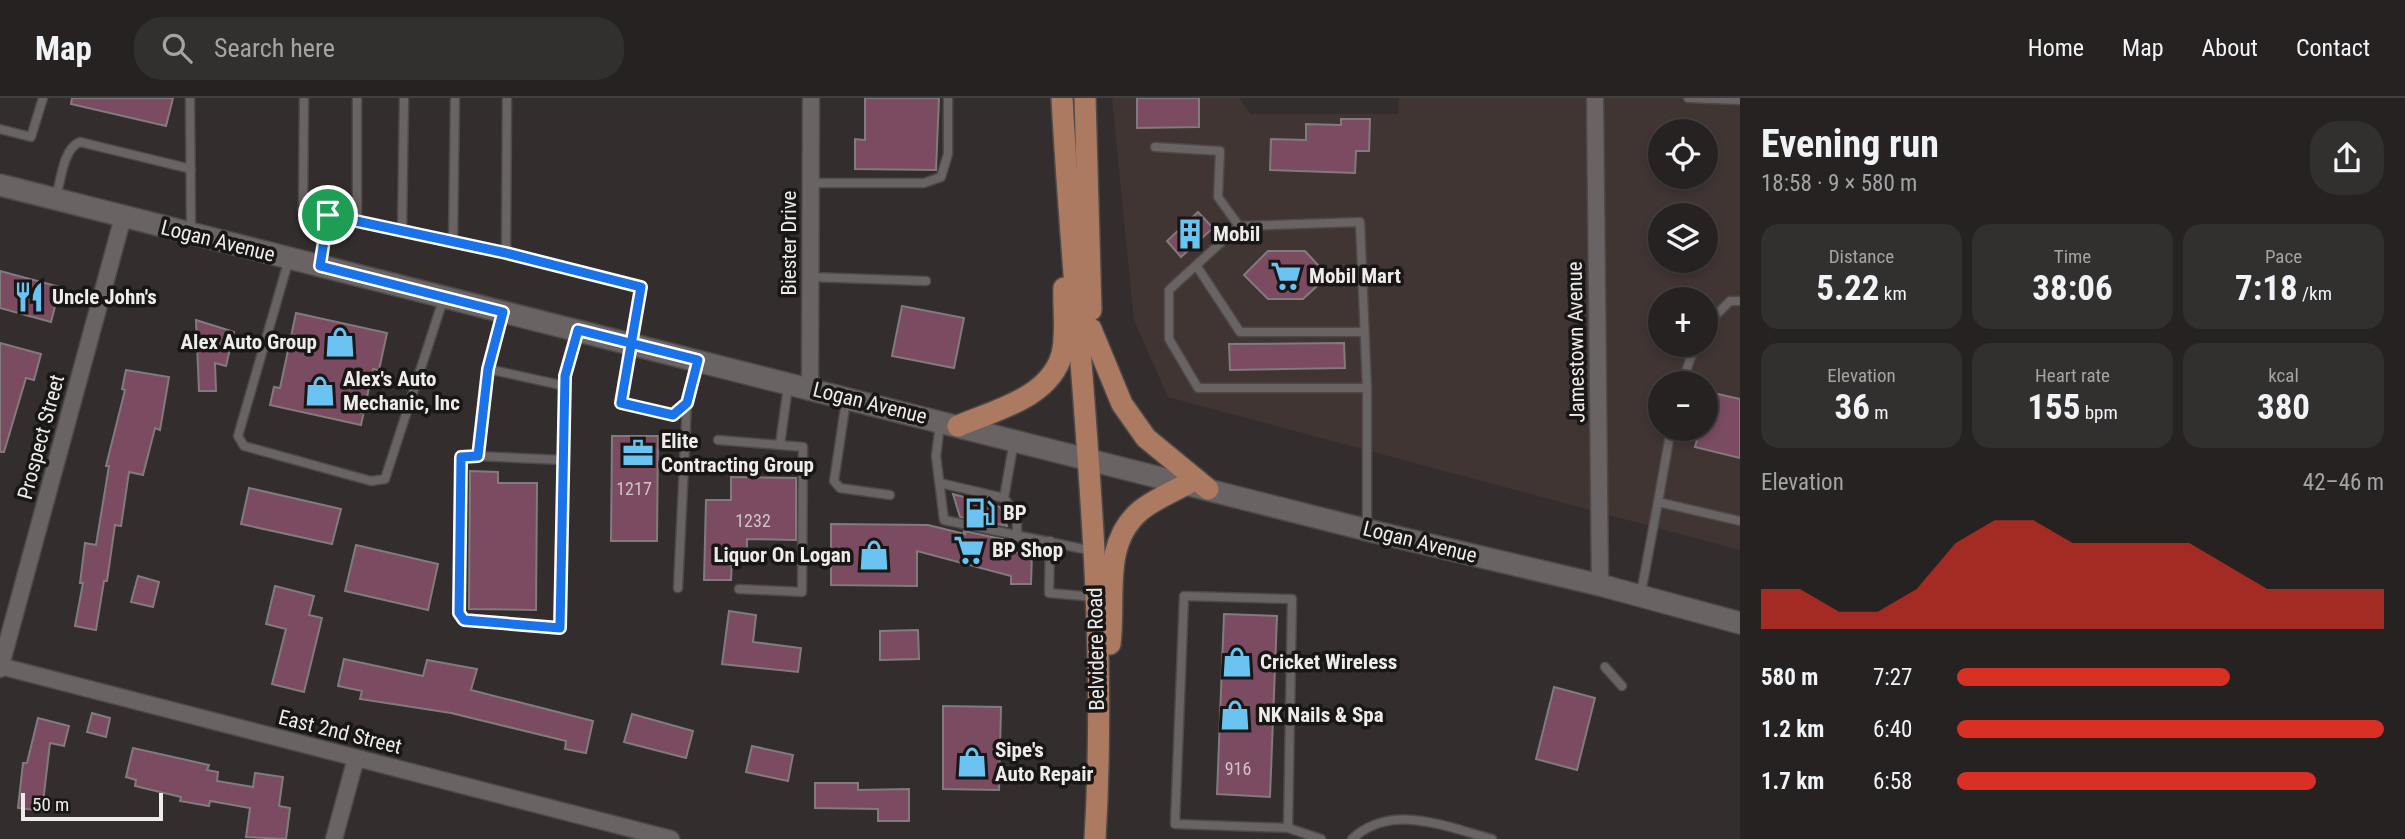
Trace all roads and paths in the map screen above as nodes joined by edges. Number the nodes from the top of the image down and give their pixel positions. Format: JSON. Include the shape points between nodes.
{"nodes":[{"id":1,"x":43,"y":98,"type":"edge"},
{"id":2,"x":190,"y":98,"type":"edge"},
{"id":3,"x":304,"y":98,"type":"edge"},
{"id":4,"x":357,"y":98,"type":"edge"},
{"id":5,"x":404,"y":98,"type":"edge"},
{"id":6,"x":454,"y":98,"type":"edge"},
{"id":7,"x":507,"y":98,"type":"edge"},
{"id":8,"x":811,"y":98,"type":"edge"},
{"id":9,"x":948,"y":98,"type":"edge"},
{"id":10,"x":1062,"y":98,"type":"edge"},
{"id":11,"x":1085,"y":98,"type":"edge"},
{"id":12,"x":1595,"y":98,"type":"edge"},
{"id":13,"x":1688,"y":98,"type":"edge"},
{"id":14,"x":1740,"y":100,"type":"edge"},
{"id":15,"x":0,"y":129,"type":"edge"},
{"id":16,"x":1155,"y":147,"type":"dead end"},
{"id":17,"x":191,"y":169,"type":"junction"},
{"id":18,"x":810,"y":183,"type":"junction"},
{"id":19,"x":0,"y":185,"type":"edge"},
{"id":20,"x":55,"y":200,"type":"junction"},
{"id":21,"x":328,"y":215,"type":"junction"},
{"id":22,"x":122,"y":217,"type":"junction"},
{"id":23,"x":357,"y":222,"type":"junction"},
{"id":24,"x":1239,"y":226,"type":"junction"},
{"id":25,"x":402,"y":231,"type":"junction"},
{"id":26,"x":191,"y":234,"type":"junction"},
{"id":27,"x":453,"y":242,"type":"junction"},
{"id":28,"x":1073,"y":245,"type":"junction"},
{"id":29,"x":506,"y":253,"type":"junction"},
{"id":30,"x":289,"y":258,"type":"junction"},
{"id":31,"x":1196,"y":265,"type":"junction"},
{"id":32,"x":320,"y":266,"type":"junction"},
{"id":33,"x":810,"y":277,"type":"junction"},
{"id":34,"x":926,"y":281,"type":"dead end"},
{"id":35,"x":444,"y":297,"type":"junction"},
{"id":36,"x":1740,"y":300,"type":"edge"},
{"id":37,"x":503,"y":312,"type":"junction"},
{"id":38,"x":1718,"y":312,"type":"edge"},
{"id":39,"x":1091,"y":329,"type":"junction"},
{"id":40,"x":578,"y":330,"type":"junction"},
{"id":41,"x":1364,"y":332,"type":"junction"},
{"id":42,"x":631,"y":343,"type":"junction"},
{"id":43,"x":698,"y":360,"type":"junction"},
{"id":44,"x":488,"y":369,"type":"junction"},
{"id":45,"x":788,"y":383,"type":"junction"},
{"id":46,"x":565,"y":386,"type":"junction"},
{"id":47,"x":810,"y":388,"type":"junction"},
{"id":48,"x":1367,"y":388,"type":"junction"},
{"id":49,"x":847,"y":397,"type":"junction"},
{"id":50,"x":687,"y":403,"type":"junction"},
{"id":51,"x":949,"y":423,"type":"junction"},
{"id":52,"x":718,"y":440,"type":"dead end"},
{"id":53,"x":1014,"y":440,"type":"junction"},
{"id":54,"x":1669,"y":441,"type":"edge"},
{"id":55,"x":780,"y":446,"type":"junction"},
{"id":56,"x":478,"y":456,"type":"junction"},
{"id":57,"x":1089,"y":459,"type":"junction"},
{"id":58,"x":564,"y":460,"type":"junction"},
{"id":59,"x":940,"y":483,"type":"junction"},
{"id":60,"x":1186,"y":484,"type":"junction"},
{"id":61,"x":1208,"y":489,"type":"junction"},
{"id":62,"x":890,"y":495,"type":"dead end"},
{"id":63,"x":1004,"y":498,"type":"junction"},
{"id":64,"x":1658,"y":502,"type":"junction"},
{"id":65,"x":1740,"y":521,"type":"edge"},
{"id":66,"x":1367,"y":530,"type":"junction"},
{"id":67,"x":1017,"y":537,"type":"junction"},
{"id":68,"x":1050,"y":541,"type":"junction"},
{"id":69,"x":1093,"y":551,"type":"junction"},
{"id":70,"x":1600,"y":585,"type":"junction"},
{"id":71,"x":678,"y":588,"type":"dead end"},
{"id":72,"x":739,"y":589,"type":"dead end"},
{"id":73,"x":1640,"y":596,"type":"junction"},
{"id":74,"x":1096,"y":597,"type":"junction"},
{"id":75,"x":1740,"y":623,"type":"edge"},
{"id":76,"x":0,"y":667,"type":"edge"},
{"id":77,"x":1605,"y":667,"type":"dead end"},
{"id":78,"x":1622,"y":686,"type":"dead end"},
{"id":79,"x":1098,"y":690,"type":"junction"},
{"id":80,"x":356,"y":758,"type":"junction"},
{"id":81,"x":1287,"y":828,"type":"junction"},
{"id":82,"x":334,"y":839,"type":"edge"},
{"id":83,"x":671,"y":839,"type":"edge"},
{"id":84,"x":1094,"y":839,"type":"edge"},
{"id":85,"x":1321,"y":839,"type":"edge"},
{"id":86,"x":1352,"y":839,"type":"edge"},
{"id":87,"x":1492,"y":839,"type":"edge"}],
"edges":[{"from":1,"to":15,"type":"lane","via":[[31,137]]},
{"from":2,"to":17,"type":"lane"},
{"from":3,"to":21,"type":"lane","via":[[303,210]]},
{"from":4,"to":23,"type":"lane"},
{"from":5,"to":25,"type":"lane"},
{"from":6,"to":27,"type":"lane"},
{"from":7,"to":29,"type":"lane"},
{"from":8,"to":18,"type":"street","name":"Biester Drive"},
{"from":9,"to":18,"type":"lane","via":[[948,154],[941,177],[924,183]]},
{"from":10,"to":28,"type":"main road"},
{"from":11,"to":39,"type":"main road"},
{"from":12,"to":70,"type":"street","name":"Jamestown Avenue"},
{"from":13,"to":14,"type":"lane"},
{"from":16,"to":24,"type":"lane","via":[[1220,151],[1218,197]]},
{"from":17,"to":20,"type":"lane","via":[[80,142],[69,153]]},
{"from":17,"to":26,"type":"lane"},
{"from":18,"to":33,"type":"street","name":"Biester Drive"},
{"from":19,"to":20,"type":"main road","name":"Logan Avenue"},
{"from":20,"to":22,"type":"main road","name":"Logan Avenue"},
{"from":21,"to":23,"type":"lane"},
{"from":21,"to":32,"type":"lane"},
{"from":22,"to":26,"type":"main road","name":"Logan Avenue"},
{"from":22,"to":76,"type":"street","name":"Prospect Street"},
{"from":23,"to":25,"type":"lane"},
{"from":24,"to":31,"type":"lane"},
{"from":24,"to":41,"type":"lane","via":[[1360,222]]},
{"from":25,"to":27,"type":"lane"},
{"from":26,"to":30,"type":"main road","name":"Logan Avenue"},
{"from":27,"to":29,"type":"lane"},
{"from":28,"to":51,"type":"main road","via":[[1064,281],[1062,353],[1053,372],[1032,395]]},
{"from":28,"to":57,"type":"main road"},
{"from":29,"to":42,"type":"lane","via":[[641,287]]},
{"from":30,"to":32,"type":"main road","name":"Logan Avenue"},
{"from":30,"to":35,"type":"lane","via":[[238,436],[244,446],[371,481],[385,479]]},
{"from":31,"to":41,"type":"lane","via":[[1240,332]]},
{"from":31,"to":48,"type":"lane","via":[[1169,290],[1169,339],[1198,388]]},
{"from":32,"to":35,"type":"main road","name":"Logan Avenue"},
{"from":33,"to":34,"type":"lane"},
{"from":33,"to":47,"type":"street","name":"Biester Drive"},
{"from":35,"to":37,"type":"main road","name":"Logan Avenue"},
{"from":36,"to":38,"type":"lane","via":[[1730,301]]},
{"from":37,"to":40,"type":"main road","name":"Logan Avenue"},
{"from":37,"to":44,"type":"lane"},
{"from":39,"to":57,"type":"main road"},
{"from":39,"to":61,"type":"main road","via":[[1122,404],[1146,438]]},
{"from":40,"to":42,"type":"main road","name":"Logan Avenue"},
{"from":40,"to":46,"type":"lane"},
{"from":41,"to":48,"type":"lane"},
{"from":42,"to":43,"type":"main road","name":"Logan Avenue"},
{"from":42,"to":50,"type":"lane","via":[[621,403],[673,415]]},
{"from":43,"to":45,"type":"main road","name":"Logan Avenue"},
{"from":43,"to":50,"type":"lane"},
{"from":44,"to":46,"type":"lane"},
{"from":44,"to":56,"type":"lane"},
{"from":45,"to":47,"type":"main road","name":"Logan Avenue"},
{"from":45,"to":55,"type":"lane"},
{"from":46,"to":58,"type":"lane"},
{"from":47,"to":49,"type":"main road","name":"Logan Avenue"},
{"from":48,"to":66,"type":"lane"},
{"from":49,"to":51,"type":"main road","name":"Logan Avenue"},
{"from":49,"to":62,"type":"lane","via":[[834,481],[840,488]]},
{"from":50,"to":71,"type":"lane"},
{"from":51,"to":53,"type":"main road","name":"Logan Avenue"},
{"from":51,"to":59,"type":"lane","via":[[936,456]]},
{"from":52,"to":55,"type":"lane"},
{"from":53,"to":57,"type":"main road","name":"Logan Avenue"},
{"from":53,"to":63,"type":"lane"},
{"from":54,"to":64,"type":"lane"},
{"from":55,"to":72,"type":"lane","via":[[803,447],[802,592]]},
{"from":56,"to":58,"type":"lane"},
{"from":56,"to":58,"type":"lane","via":[[461,457],[459,613],[464,620],[560,628]]},
{"from":57,"to":60,"type":"main road","name":"Logan Avenue"},
{"from":57,"to":69,"type":"main road","name":"Belvidere Road"},
{"from":59,"to":63,"type":"lane"},
{"from":59,"to":67,"type":"lane","via":[[944,520]]},
{"from":60,"to":61,"type":"main road","name":"Logan Avenue"},
{"from":60,"to":79,"type":"main road","via":[[1140,511],[1121,533],[1114,558],[1110,641]]},
{"from":61,"to":66,"type":"main road","name":"Logan Avenue"},
{"from":63,"to":67,"type":"lane","via":[[1017,516]]},
{"from":64,"to":65,"type":"lane"},
{"from":64,"to":73,"type":"lane"},
{"from":66,"to":70,"type":"main road","name":"Logan Avenue"},
{"from":67,"to":68,"type":"lane"},
{"from":68,"to":69,"type":"lane"},
{"from":68,"to":74,"type":"lane","via":[[1049,593]]},
{"from":69,"to":74,"type":"main road","name":"Belvidere Road"},
{"from":70,"to":73,"type":"main road","name":"Logan Avenue"},
{"from":73,"to":75,"type":"main road","name":"Logan Avenue"},
{"from":74,"to":79,"type":"main road","name":"Belvidere Road"},
{"from":76,"to":80,"type":"street","name":"East 2nd Street"},
{"from":77,"to":78,"type":"lane"},
{"from":79,"to":84,"type":"main road","name":"Belvidere Road"},
{"from":80,"to":82,"type":"street"},
{"from":80,"to":83,"type":"street","name":"East 2nd Street"},
{"from":81,"to":81,"type":"lane","via":[[1175,824],[1184,596],[1292,599]]},
{"from":81,"to":85,"type":"lane"},
{"from":86,"to":87,"type":"lane","via":[[1368,826],[1401,818]]}]}
